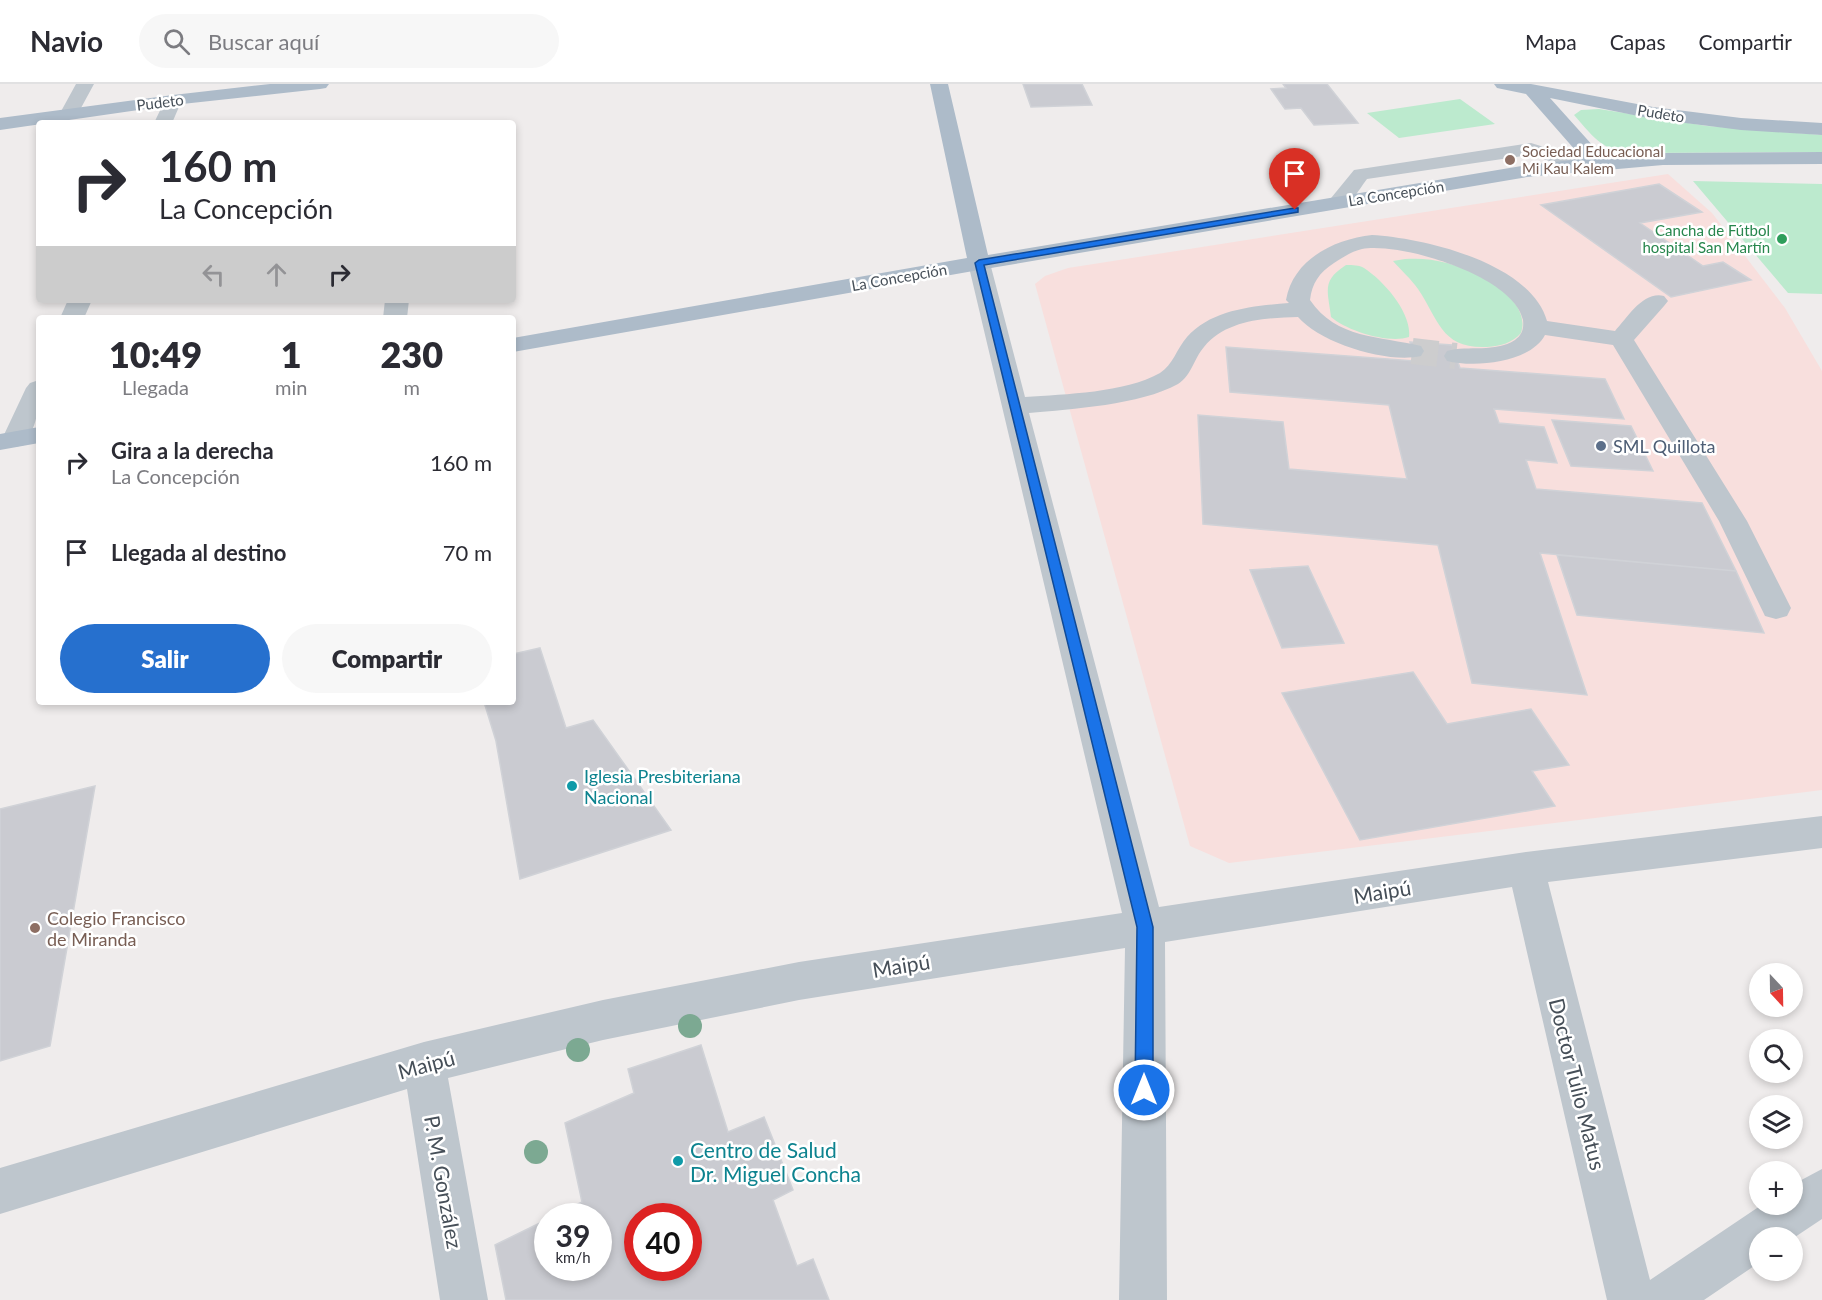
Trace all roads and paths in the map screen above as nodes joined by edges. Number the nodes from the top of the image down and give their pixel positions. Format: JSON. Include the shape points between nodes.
{"nodes":[{"id":1,"x":85,"y":84,"type":"edge"},
{"id":2,"x":939,"y":84,"type":"edge"},
{"id":3,"x":1503,"y":84,"type":"edge"},
{"id":4,"x":309,"y":85,"type":"edge"},
{"id":5,"x":1529,"y":87,"type":"edge"},
{"id":6,"x":173,"y":100,"type":"junction"},
{"id":7,"x":68,"y":115,"type":"junction"},
{"id":8,"x":164,"y":120,"type":"edge"},
{"id":9,"x":0,"y":124,"type":"edge"},
{"id":10,"x":1822,"y":129,"type":"edge"},
{"id":11,"x":1822,"y":158,"type":"edge"},
{"id":12,"x":1590,"y":164,"type":"junction"},
{"id":13,"x":1327,"y":205,"type":"junction"},
{"id":14,"x":1358,"y":243,"type":"junction"},
{"id":15,"x":979,"y":263,"type":"junction"},
{"id":16,"x":1656,"y":301,"type":"dead end"},
{"id":17,"x":1303,"y":310,"type":"junction"},
{"id":18,"x":1536,"y":327,"type":"junction"},
{"id":19,"x":1621,"y":339,"type":"junction"},
{"id":20,"x":516,"y":344,"type":"edge"},
{"id":21,"x":1412,"y":351,"type":"tunnel mouth"},
{"id":22,"x":1456,"y":356,"type":"tunnel mouth"},
{"id":23,"x":36,"y":395,"type":"edge"},
{"id":24,"x":1015,"y":406,"type":"junction"},
{"id":25,"x":18,"y":439,"type":"edge"},
{"id":26,"x":1776,"y":608,"type":"dead end"},
{"id":27,"x":1822,"y":832,"type":"edge"},
{"id":28,"x":1526,"y":868,"type":"junction"},
{"id":29,"x":1145,"y":927,"type":"junction"},
{"id":30,"x":424,"y":1063,"type":"junction"},
{"id":31,"x":0,"y":1191,"type":"edge"},
{"id":32,"x":1822,"y":1192,"type":"edge"},
{"id":33,"x":464,"y":1300,"type":"edge"},
{"id":34,"x":1143,"y":1300,"type":"edge"},
{"id":35,"x":1630,"y":1300,"type":"edge"},
{"id":36,"x":1662,"y":1300,"type":"edge"}],
"edges":[{"from":1,"to":7,"type":"street"},
{"from":2,"to":15,"type":"main road"},
{"from":3,"to":5,"type":"main road","name":"Pudeto"},
{"from":4,"to":6,"type":"main road","name":"Pudeto"},
{"from":5,"to":10,"type":"main road","name":"Pudeto","via":[[1653,113]]},
{"from":5,"to":12,"type":"main road"},
{"from":6,"to":7,"type":"main road","name":"Pudeto"},
{"from":6,"to":8,"type":"street"},
{"from":7,"to":9,"type":"main road","name":"Pudeto"},
{"from":11,"to":12,"type":"main road","name":"La Concepción","via":[[1663,159]]},
{"from":12,"to":13,"type":"main road","name":"La Concepción"},
{"from":13,"to":14,"type":"street"},
{"from":13,"to":15,"type":"main road","name":"La Concepción"},
{"from":14,"to":17,"type":"street","via":[[1312,267],[1298,290]]},
{"from":14,"to":18,"type":"street","via":[[1395,243],[1473,266],[1501,281],[1521,298],[1534,313]]},
{"from":15,"to":20,"type":"main road","name":"La Concepción"},
{"from":15,"to":24,"type":"street"},
{"from":16,"to":19,"type":"street"},
{"from":17,"to":21,"type":"street","via":[[1326,329],[1349,340]]},
{"from":17,"to":24,"type":"street","via":[[1242,316],[1209,328],[1187,353],[1181,369],[1154,385]]},
{"from":18,"to":19,"type":"street"},
{"from":18,"to":22,"type":"street","via":[[1531,338],[1508,352]]},
{"from":19,"to":26,"type":"street","via":[[1733,521]]},
{"from":23,"to":25,"type":"street"},
{"from":24,"to":29,"type":"street"},
{"from":27,"to":28,"type":"street","name":"Maipú"},
{"from":28,"to":29,"type":"street","name":"Maipú"},
{"from":28,"to":35,"type":"street","name":"Doctor Tulio Matus"},
{"from":29,"to":30,"type":"street","name":"Maipú","via":[[799,981],[603,1020]]},
{"from":29,"to":34,"type":"street"},
{"from":30,"to":31,"type":"street","name":"Maipú"},
{"from":30,"to":33,"type":"street","name":"P. M. González"},
{"from":32,"to":36,"type":"street"}]}
